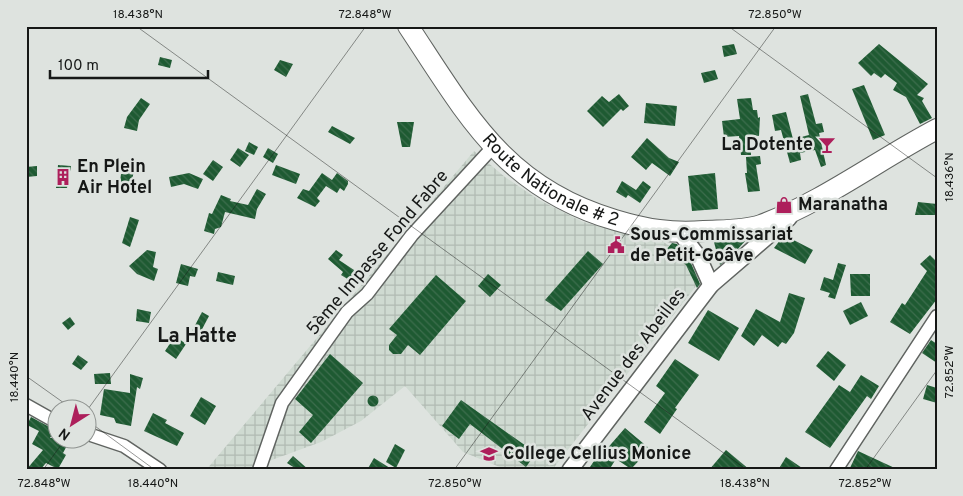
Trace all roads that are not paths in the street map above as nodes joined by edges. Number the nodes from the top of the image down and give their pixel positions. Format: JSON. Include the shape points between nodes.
{"nodes":[{"id":1,"x":408,"y":26,"type":"edge"},
{"id":2,"x":937,"y":129,"type":"edge"},
{"id":3,"x":494,"y":146,"type":"junction"},
{"id":4,"x":800,"y":209,"type":"junction"},
{"id":5,"x":681,"y":234,"type":"junction"},
{"id":6,"x":712,"y":285,"type":"junction"},
{"id":7,"x":937,"y":316,"type":"edge"},
{"id":8,"x":26,"y":405,"type":"edge"},
{"id":9,"x":48,"y":417,"type":"edge"},
{"id":10,"x":98,"y":437,"type":"edge"},
{"id":11,"x":160,"y":470,"type":"edge"},
{"id":12,"x":259,"y":470,"type":"edge"},
{"id":13,"x":570,"y":470,"type":"edge"},
{"id":14,"x":836,"y":470,"type":"edge"}],
"edges":[{"from":1,"to":3,"type":"main road","name":"Route Nationale # 2","via":[[457,101]]},
{"from":2,"to":4,"type":"main road","name":"Route Nationale # 2"},
{"from":3,"to":5,"type":"main road","name":"Route Nationale # 2","via":[[544,191],[584,210],[648,230]]},
{"from":3,"to":12,"type":"street","name":"5ème Impasse Fond Fabre","via":[[412,235],[367,294],[347,312],[282,402]]},
{"from":4,"to":5,"type":"main road","name":"Route Nationale # 2","via":[[758,226]]},
{"from":4,"to":6,"type":"street","name":"Avenue des Abeilles"},
{"from":5,"to":6,"type":"street","via":[[698,256]]},
{"from":6,"to":13,"type":"street","name":"Avenue des Abeilles"},
{"from":7,"to":14,"type":"street"},
{"from":8,"to":9,"type":"street"},
{"from":10,"to":11,"type":"street","via":[[124,446]]}]}
